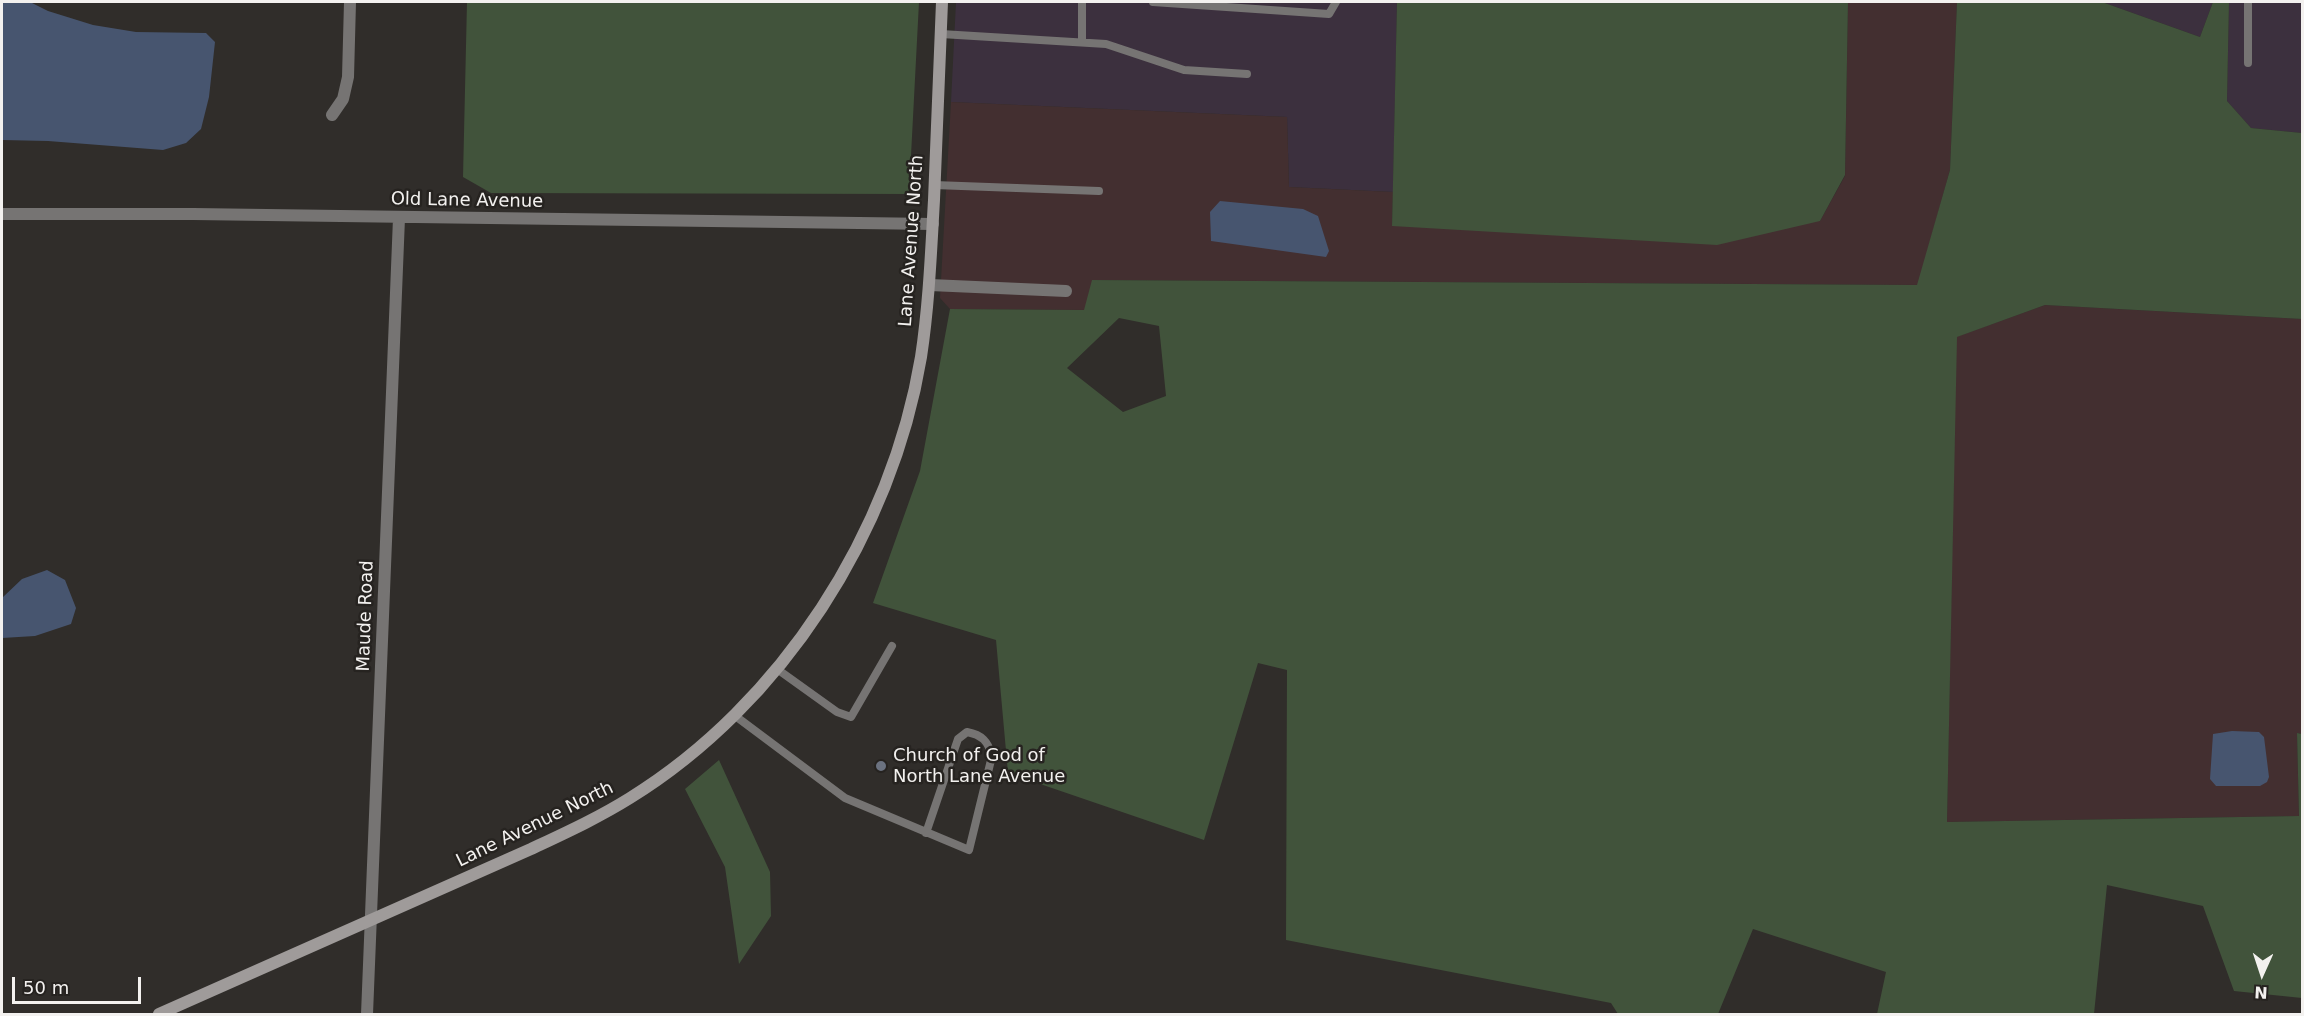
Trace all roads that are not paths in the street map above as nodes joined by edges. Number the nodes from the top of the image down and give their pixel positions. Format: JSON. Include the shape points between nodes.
{"nodes":[{"id":1,"x":350,"y":2,"type":"edge"},
{"id":2,"x":942,"y":2,"type":"edge"},
{"id":3,"x":1082,"y":2,"type":"edge"},
{"id":4,"x":1152,"y":2,"type":"edge"},
{"id":5,"x":1336,"y":2,"type":"edge"},
{"id":6,"x":2248,"y":2,"type":"edge"},
{"id":7,"x":941,"y":34,"type":"junction"},
{"id":8,"x":1082,"y":42,"type":"junction"},
{"id":9,"x":2248,"y":63,"type":"dead end"},
{"id":10,"x":1247,"y":74,"type":"dead end"},
{"id":11,"x":332,"y":115,"type":"dead end"},
{"id":12,"x":934,"y":185,"type":"junction"},
{"id":13,"x":1099,"y":191,"type":"dead end"},
{"id":14,"x":2,"y":214,"type":"edge"},
{"id":15,"x":399,"y":218,"type":"junction"},
{"id":16,"x":933,"y":224,"type":"junction"},
{"id":17,"x":930,"y":285,"type":"junction"},
{"id":18,"x":1066,"y":291,"type":"dead end"},
{"id":19,"x":892,"y":646,"type":"dead end"},
{"id":20,"x":777,"y":669,"type":"junction"},
{"id":21,"x":734,"y":715,"type":"junction"},
{"id":22,"x":926,"y":833,"type":"junction"},
{"id":23,"x":372,"y":921,"type":"junction"},
{"id":24,"x":159,"y":1014,"type":"edge"},
{"id":25,"x":367,"y":1014,"type":"edge"}],
"edges":[{"from":1,"to":11,"type":"street","via":[[348,77],[342,99]]},
{"from":2,"to":7,"type":"main road","name":"Lane Avenue North"},
{"from":3,"to":8,"type":"lane"},
{"from":4,"to":5,"type":"lane","via":[[1329,14]]},
{"from":6,"to":9,"type":"lane"},
{"from":7,"to":8,"type":"lane"},
{"from":7,"to":12,"type":"main road","name":"Lane Avenue North"},
{"from":8,"to":10,"type":"lane","via":[[1106,44],[1184,70]]},
{"from":12,"to":13,"type":"lane"},
{"from":12,"to":16,"type":"main road","name":"Lane Avenue North"},
{"from":14,"to":15,"type":"street","name":"Old Lane Avenue"},
{"from":15,"to":16,"type":"street","name":"Old Lane Avenue"},
{"from":15,"to":23,"type":"street","name":"Maude Road"},
{"from":16,"to":17,"type":"main road","name":"Lane Avenue North"},
{"from":17,"to":18,"type":"street"},
{"from":17,"to":20,"type":"main road","name":"Lane Avenue North","via":[[920,359],[903,430],[873,516],[828,599]]},
{"from":19,"to":20,"type":"lane","via":[[851,717],[837,712]]},
{"from":20,"to":21,"type":"main road","name":"Lane Avenue North"},
{"from":21,"to":22,"type":"lane","via":[[845,798]]},
{"from":21,"to":23,"type":"main road","name":"Lane Avenue North","via":[[632,797],[585,824]]},
{"from":22,"to":22,"type":"lane","via":[[969,850],[992,756],[988,743],[977,734],[967,732],[958,739]]},
{"from":23,"to":24,"type":"main road","name":"Lane Avenue North"},
{"from":23,"to":25,"type":"street","name":"Maude Road"}]}
